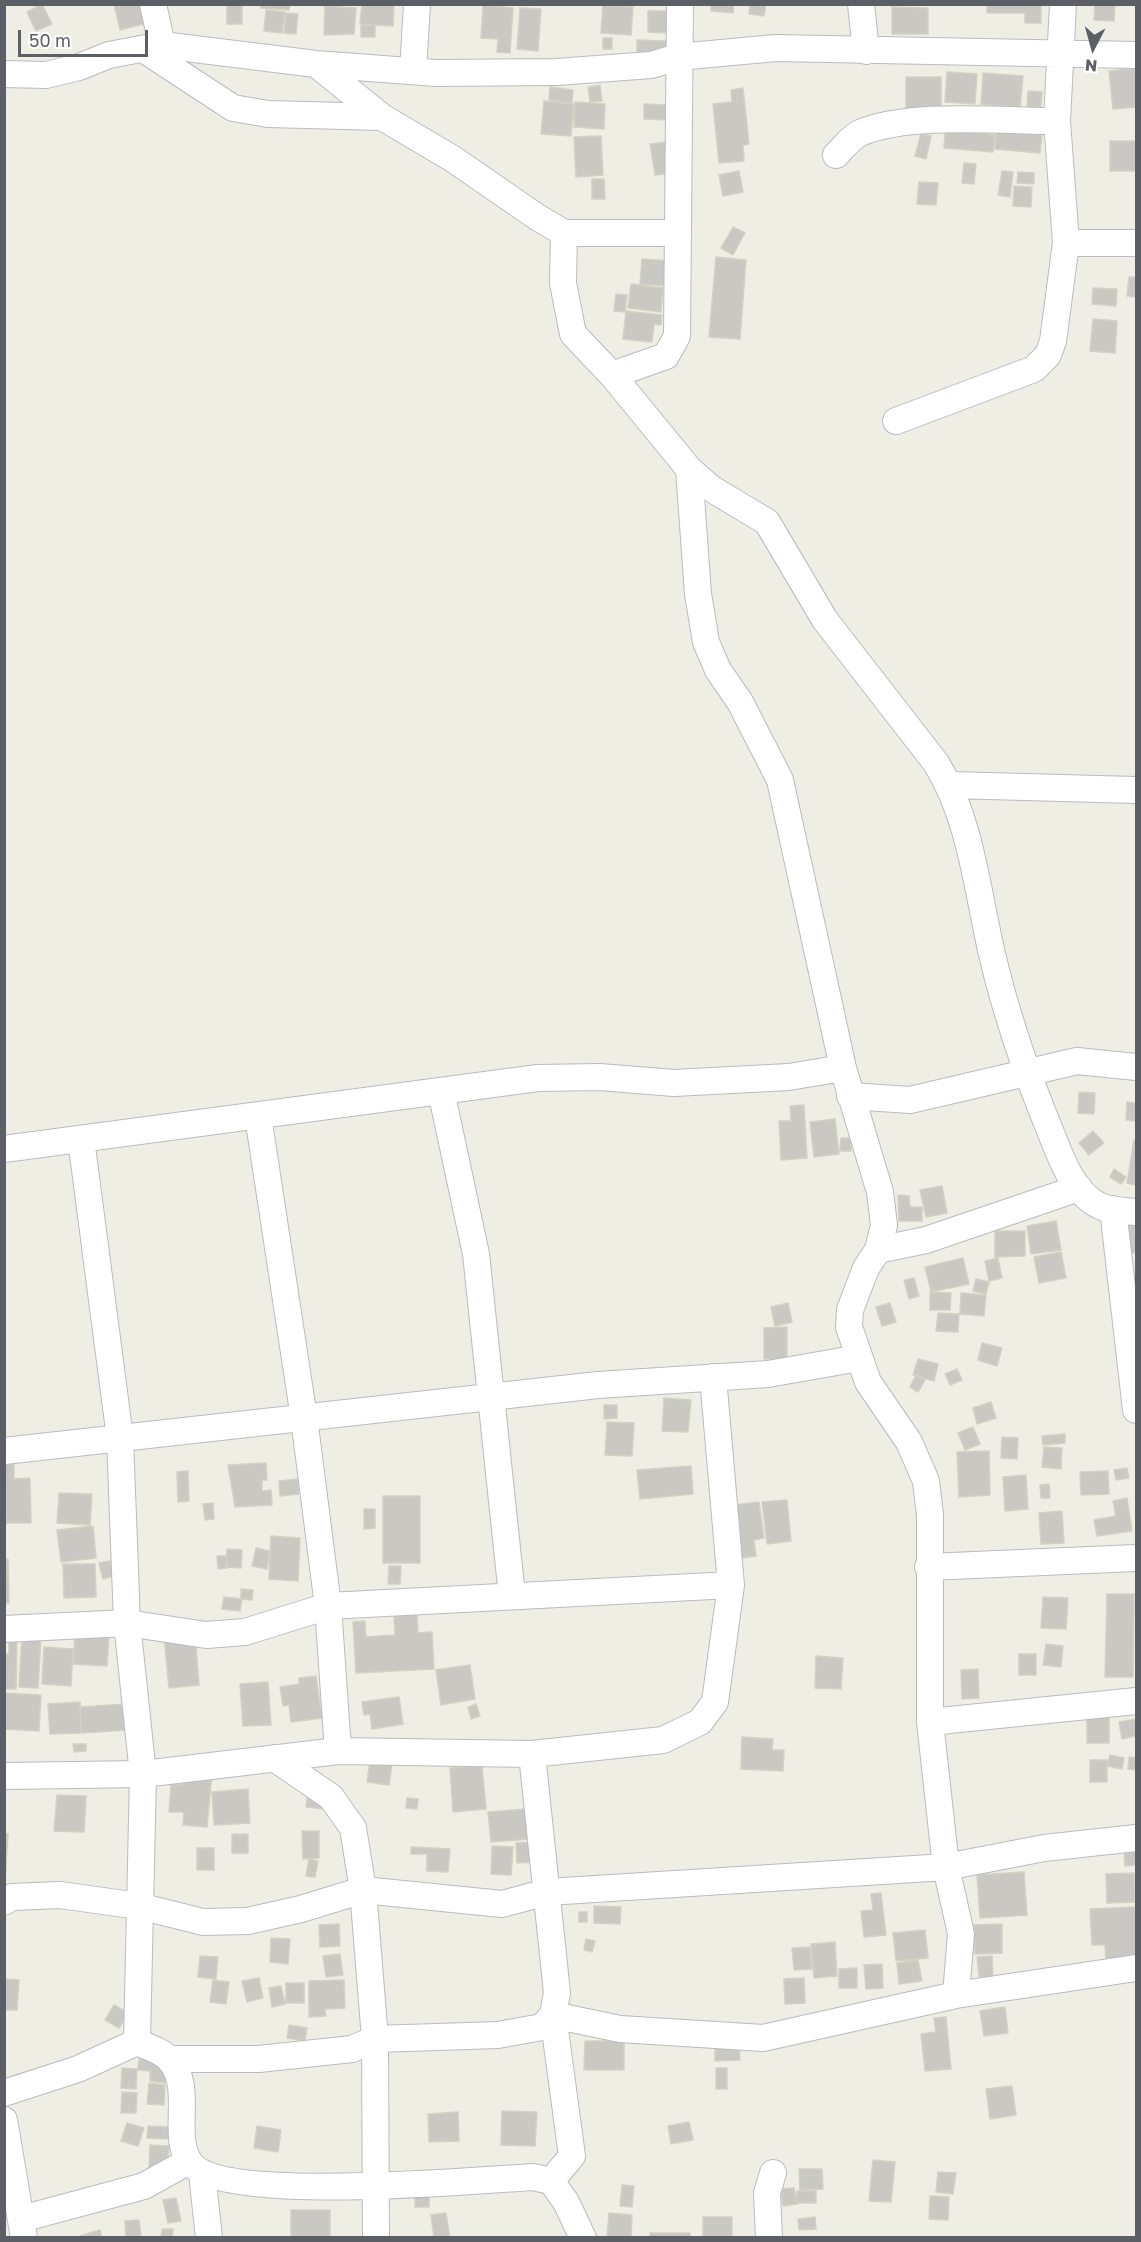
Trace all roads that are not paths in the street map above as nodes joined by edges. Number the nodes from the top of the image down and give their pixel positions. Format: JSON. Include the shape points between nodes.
{"nodes":[{"id":1,"x":153,"y":4,"type":"edge"},
{"id":2,"x":417,"y":4,"type":"edge"},
{"id":3,"x":680,"y":4,"type":"edge"},
{"id":4,"x":861,"y":4,"type":"edge"},
{"id":5,"x":1063,"y":4,"type":"edge"},
{"id":6,"x":152,"y":47,"type":"junction"},
{"id":7,"x":866,"y":51,"type":"junction"},
{"id":8,"x":1062,"y":53,"type":"junction"},
{"id":9,"x":1137,"y":55,"type":"edge"},
{"id":10,"x":678,"y":57,"type":"junction"},
{"id":11,"x":316,"y":64,"type":"junction"},
{"id":12,"x":413,"y":71,"type":"junction"},
{"id":13,"x":4,"y":74,"type":"edge"},
{"id":14,"x":382,"y":117,"type":"junction"},
{"id":15,"x":1057,"y":121,"type":"junction"},
{"id":16,"x":836,"y":155,"type":"dead end"},
{"id":17,"x":564,"y":233,"type":"junction"},
{"id":18,"x":676,"y":233,"type":"junction"},
{"id":19,"x":1066,"y":243,"type":"junction"},
{"id":20,"x":1137,"y":243,"type":"edge"},
{"id":21,"x":612,"y":375,"type":"junction"},
{"id":22,"x":896,"y":421,"type":"dead end"},
{"id":23,"x":688,"y":469,"type":"junction"},
{"id":24,"x":950,"y":785,"type":"junction"},
{"id":25,"x":1137,"y":790,"type":"edge"},
{"id":26,"x":1137,"y":1067,"type":"edge"},
{"id":27,"x":843,"y":1068,"type":"junction"},
{"id":28,"x":1026,"y":1071,"type":"junction"},
{"id":29,"x":441,"y":1091,"type":"junction"},
{"id":30,"x":850,"y":1096,"type":"junction"},
{"id":31,"x":258,"y":1116,"type":"junction"},
{"id":32,"x":81,"y":1139,"type":"junction"},
{"id":33,"x":4,"y":1149,"type":"edge"},
{"id":34,"x":1078,"y":1188,"type":"junction"},
{"id":35,"x":1125,"y":1210,"type":"edge"},
{"id":36,"x":878,"y":1250,"type":"junction"},
{"id":37,"x":859,"y":1358,"type":"junction"},
{"id":38,"x":712,"y":1377,"type":"junction"},
{"id":39,"x":492,"y":1397,"type":"junction"},
{"id":40,"x":1137,"y":1410,"type":"edge"},
{"id":41,"x":304,"y":1418,"type":"junction"},
{"id":42,"x":120,"y":1438,"type":"junction"},
{"id":43,"x":4,"y":1450,"type":"edge"},
{"id":44,"x":1137,"y":1558,"type":"edge"},
{"id":45,"x":928,"y":1567,"type":"junction"},
{"id":46,"x":731,"y":1585,"type":"junction"},
{"id":47,"x":512,"y":1596,"type":"junction"},
{"id":48,"x":328,"y":1606,"type":"junction"},
{"id":49,"x":127,"y":1623,"type":"junction"},
{"id":50,"x":4,"y":1629,"type":"edge"},
{"id":51,"x":1137,"y":1701,"type":"edge"},
{"id":52,"x":930,"y":1722,"type":"junction"},
{"id":53,"x":338,"y":1751,"type":"junction"},
{"id":54,"x":532,"y":1754,"type":"junction"},
{"id":55,"x":274,"y":1758,"type":"junction"},
{"id":56,"x":143,"y":1774,"type":"junction"},
{"id":57,"x":4,"y":1776,"type":"edge"},
{"id":58,"x":1137,"y":1838,"type":"edge"},
{"id":59,"x":946,"y":1867,"type":"junction"},
{"id":60,"x":363,"y":1890,"type":"junction"},
{"id":61,"x":547,"y":1892,"type":"junction"},
{"id":62,"x":4,"y":1902,"type":"edge"},
{"id":63,"x":139,"y":1906,"type":"junction"},
{"id":64,"x":1137,"y":1968,"type":"edge"},
{"id":65,"x":956,"y":1995,"type":"junction"},
{"id":66,"x":553,"y":2015,"type":"junction"},
{"id":67,"x":375,"y":2039,"type":"junction"},
{"id":68,"x":137,"y":2042,"type":"junction"},
{"id":69,"x":169,"y":2059,"type":"junction"},
{"id":70,"x":4,"y":2093,"type":"edge"},
{"id":71,"x":4,"y":2120,"type":"edge"},
{"id":72,"x":195,"y":2167,"type":"junction"},
{"id":73,"x":773,"y":2173,"type":"dead end"},
{"id":74,"x":551,"y":2181,"type":"junction"},
{"id":75,"x":374,"y":2186,"type":"junction"},
{"id":76,"x":22,"y":2228,"type":"edge"},
{"id":77,"x":209,"y":2238,"type":"edge"},
{"id":78,"x":376,"y":2238,"type":"edge"},
{"id":79,"x":583,"y":2238,"type":"edge"},
{"id":80,"x":769,"y":2238,"type":"edge"}],
"edges":[{"from":1,"to":6,"type":"street"},
{"from":2,"to":12,"type":"street"},
{"from":3,"to":10,"type":"street"},
{"from":4,"to":7,"type":"street"},
{"from":5,"to":8,"type":"street"},
{"from":6,"to":11,"type":"street"},
{"from":6,"to":13,"type":"street","via":[[109,55],[46,75]]},
{"from":6,"to":14,"type":"street","via":[[233,108],[268,114]]},
{"from":7,"to":8,"type":"street"},
{"from":7,"to":10,"type":"street","via":[[776,48]]},
{"from":8,"to":9,"type":"street"},
{"from":8,"to":15,"type":"street"},
{"from":10,"to":12,"type":"street","via":[[651,65],[556,72]]},
{"from":10,"to":18,"type":"street"},
{"from":11,"to":12,"type":"street"},
{"from":11,"to":14,"type":"street"},
{"from":14,"to":17,"type":"street"},
{"from":15,"to":16,"type":"street","via":[[891,124],[858,134]]},
{"from":15,"to":19,"type":"street"},
{"from":17,"to":18,"type":"street"},
{"from":17,"to":21,"type":"street","via":[[563,283],[573,334]]},
{"from":18,"to":21,"type":"street","via":[[678,336],[666,356]]},
{"from":19,"to":20,"type":"street"},
{"from":19,"to":22,"type":"street","via":[[1060,301],[1048,355],[1034,369]]},
{"from":21,"to":23,"type":"street"},
{"from":23,"to":24,"type":"street","via":[[712,489],[766,522],[825,620]]},
{"from":23,"to":27,"type":"street","via":[[705,642],[780,780]]},
{"from":24,"to":25,"type":"street"},
{"from":24,"to":28,"type":"street"},
{"from":26,"to":28,"type":"street","via":[[1077,1061]]},
{"from":27,"to":29,"type":"street","via":[[789,1077],[674,1083],[600,1077],[538,1078]]},
{"from":27,"to":30,"type":"street"},
{"from":28,"to":30,"type":"street","via":[[910,1100]]},
{"from":28,"to":34,"type":"street","via":[[1061,1158]]},
{"from":29,"to":31,"type":"street"},
{"from":29,"to":39,"type":"street","via":[[476,1254]]},
{"from":30,"to":36,"type":"street","via":[[880,1192],[884,1225]]},
{"from":31,"to":32,"type":"street"},
{"from":31,"to":41,"type":"street"},
{"from":32,"to":33,"type":"street"},
{"from":32,"to":42,"type":"street"},
{"from":34,"to":35,"type":"street","via":[[1101,1207]]},
{"from":34,"to":36,"type":"street","via":[[926,1240]]},
{"from":35,"to":40,"type":"street"},
{"from":36,"to":37,"type":"street","via":[[866,1268],[850,1310],[849,1327]]},
{"from":37,"to":38,"type":"street","via":[[768,1374]]},
{"from":37,"to":45,"type":"street","via":[[868,1382],[909,1442],[926,1481],[930,1515]]},
{"from":38,"to":39,"type":"street","via":[[598,1384]]},
{"from":38,"to":46,"type":"street"},
{"from":39,"to":41,"type":"street"},
{"from":39,"to":47,"type":"street"},
{"from":41,"to":42,"type":"street"},
{"from":41,"to":48,"type":"street"},
{"from":42,"to":43,"type":"street"},
{"from":42,"to":49,"type":"street"},
{"from":44,"to":45,"type":"street"},
{"from":45,"to":52,"type":"street"},
{"from":46,"to":47,"type":"street"},
{"from":46,"to":54,"type":"street","via":[[715,1702],[700,1722],[663,1740]]},
{"from":47,"to":48,"type":"street"},
{"from":48,"to":49,"type":"street","via":[[245,1632],[206,1635]]},
{"from":48,"to":53,"type":"street"},
{"from":49,"to":50,"type":"street"},
{"from":49,"to":56,"type":"street"},
{"from":51,"to":52,"type":"street"},
{"from":52,"to":59,"type":"street"},
{"from":53,"to":54,"type":"street"},
{"from":53,"to":55,"type":"street"},
{"from":54,"to":61,"type":"street"},
{"from":55,"to":56,"type":"street"},
{"from":55,"to":60,"type":"street","via":[[332,1797],[348,1820],[353,1828]]},
{"from":56,"to":57,"type":"street"},
{"from":56,"to":63,"type":"street"},
{"from":58,"to":59,"type":"street","via":[[1044,1848]]},
{"from":59,"to":61,"type":"street"},
{"from":59,"to":65,"type":"street","via":[[961,1934]]},
{"from":60,"to":61,"type":"street","via":[[502,1904]]},
{"from":60,"to":63,"type":"street","via":[[301,1910],[248,1921],[203,1922]]},
{"from":60,"to":67,"type":"street"},
{"from":61,"to":66,"type":"street","via":[[557,1993]]},
{"from":62,"to":63,"type":"street","via":[[12,1897],[60,1895]]},
{"from":63,"to":68,"type":"street"},
{"from":64,"to":65,"type":"street"},
{"from":65,"to":66,"type":"street","via":[[762,2038],[620,2029]]},
{"from":66,"to":67,"type":"street","via":[[542,2027],[498,2035]]},
{"from":66,"to":74,"type":"street","via":[[572,2156]]},
{"from":67,"to":69,"type":"street","via":[[352,2049],[259,2059]]},
{"from":67,"to":75,"type":"street"},
{"from":68,"to":69,"type":"street"},
{"from":68,"to":70,"type":"street","via":[[78,2069]]},
{"from":69,"to":72,"type":"street","via":[[179,2080],[183,2138]]},
{"from":71,"to":76,"type":"street"},
{"from":72,"to":75,"type":"street","via":[[251,2183]]},
{"from":72,"to":76,"type":"street"},
{"from":72,"to":77,"type":"street"},
{"from":73,"to":80,"type":"street","via":[[767,2193]]},
{"from":74,"to":75,"type":"street","via":[[533,2177]]},
{"from":74,"to":79,"type":"street"},
{"from":75,"to":78,"type":"street"}]}
